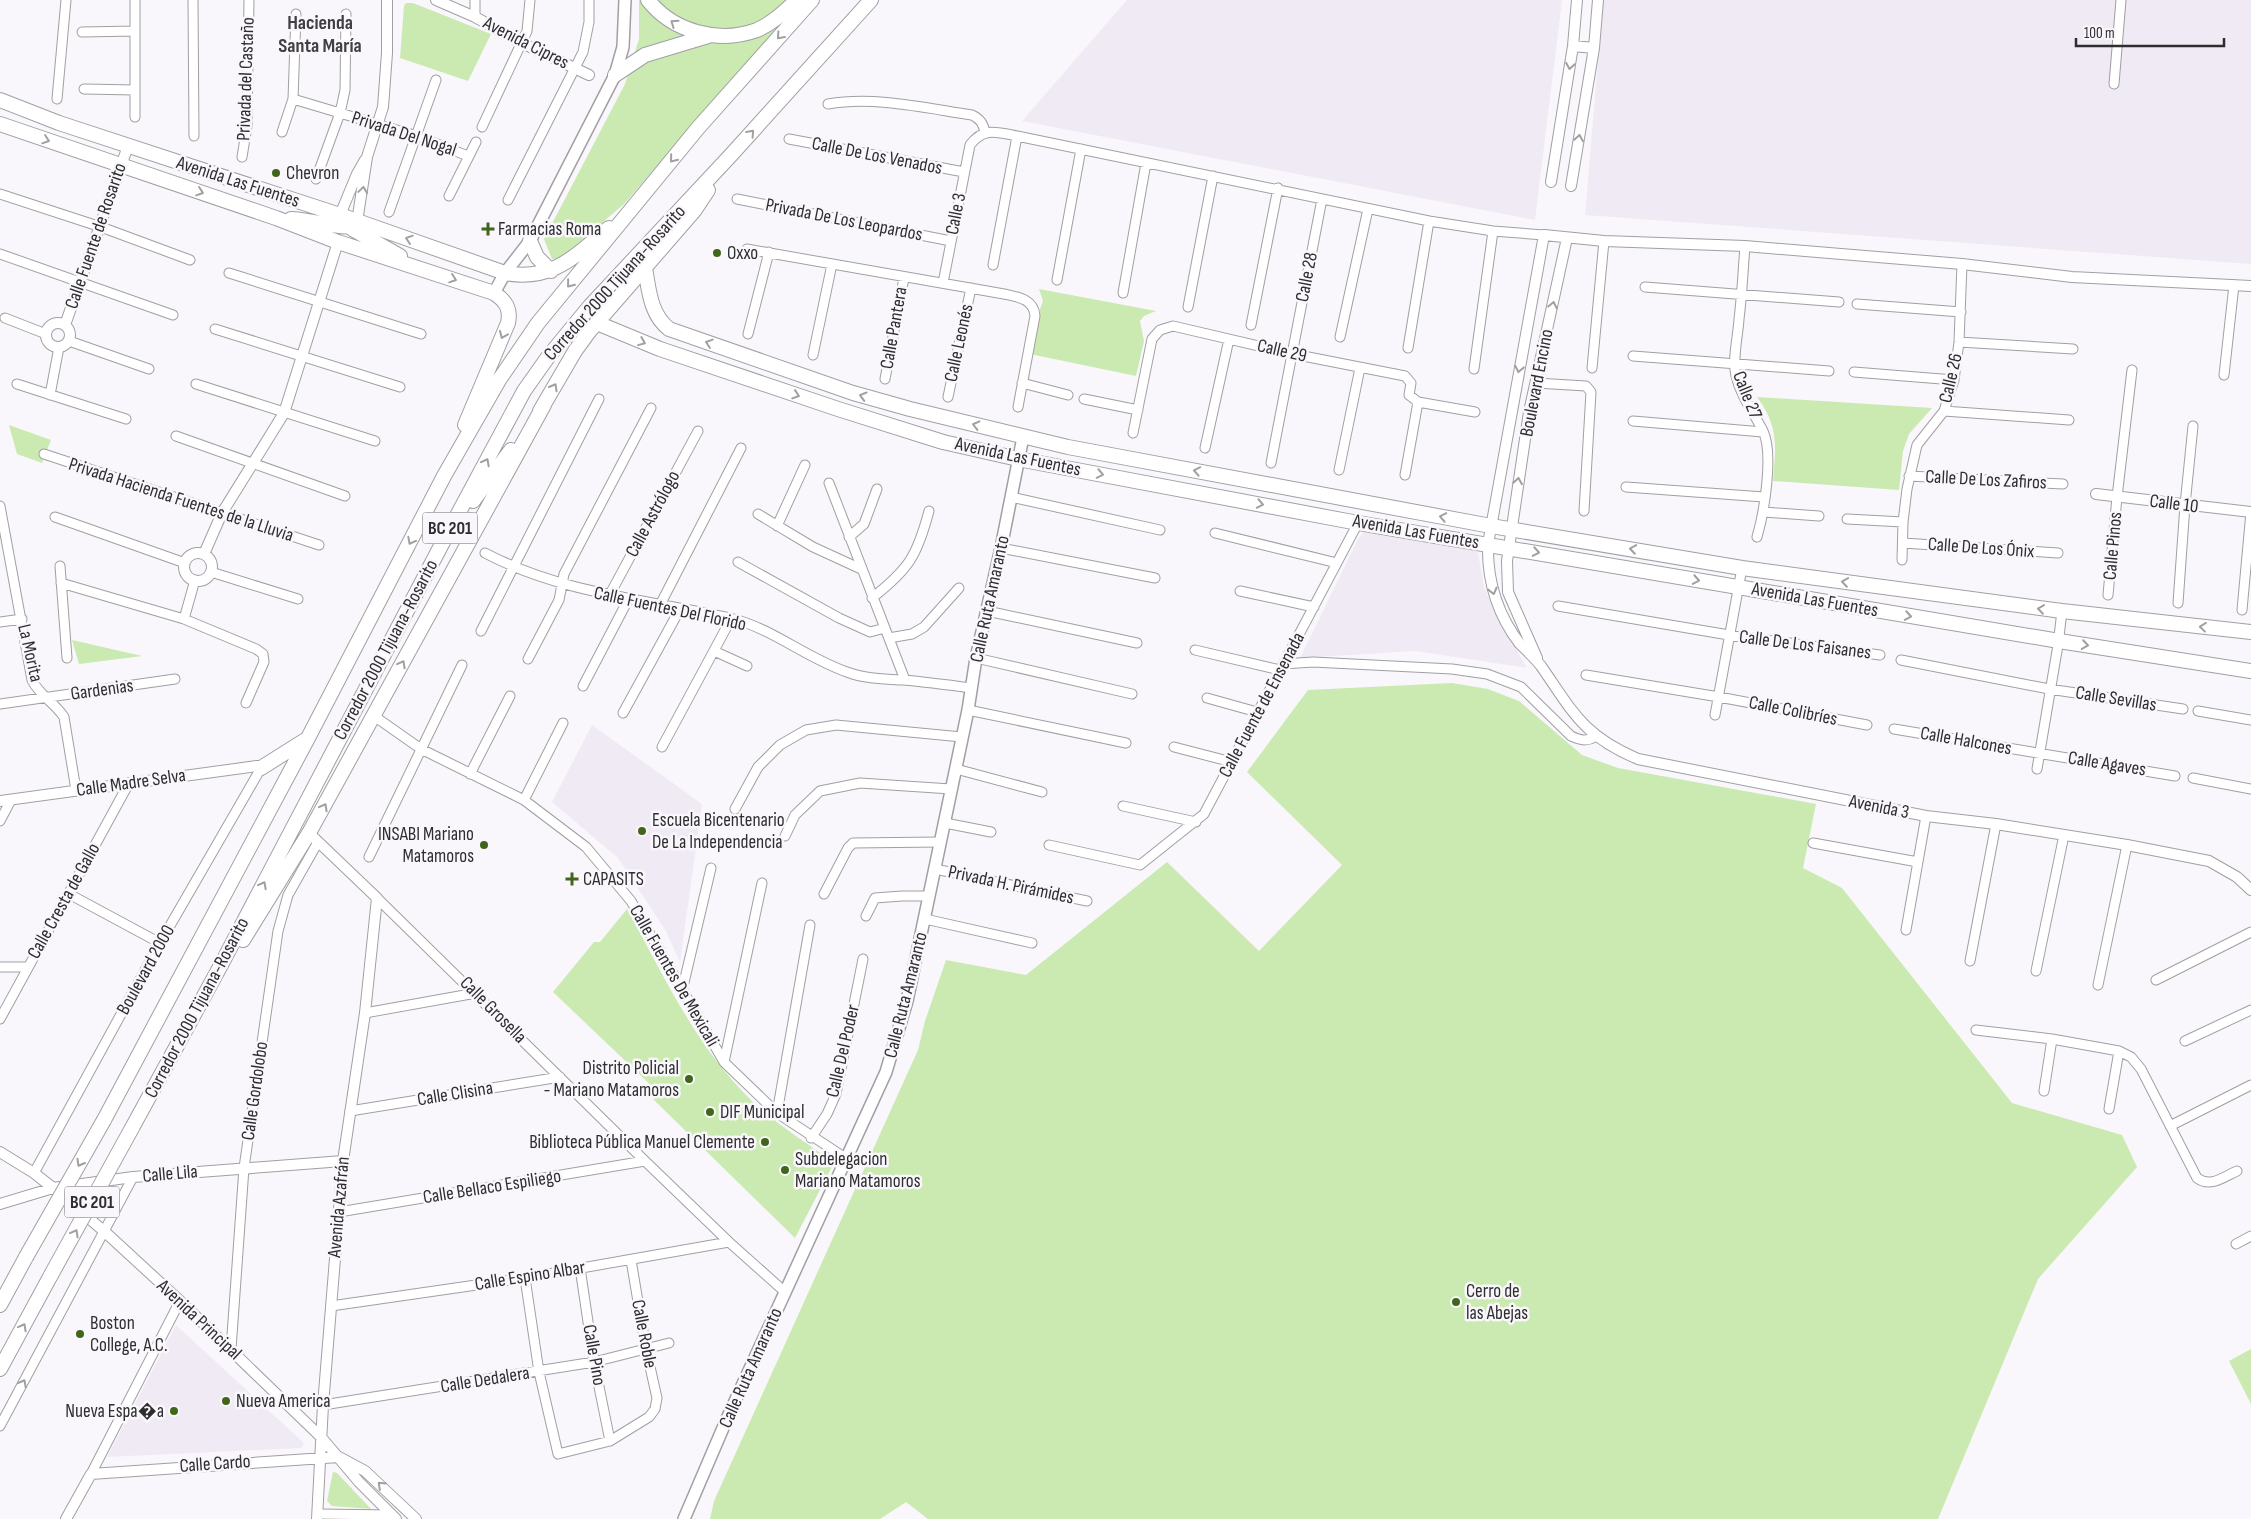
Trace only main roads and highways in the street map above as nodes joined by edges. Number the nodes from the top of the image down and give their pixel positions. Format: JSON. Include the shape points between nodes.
{"nodes":[{"id":1,"x":625,"y":0,"type":"edge"},
{"id":2,"x":648,"y":0,"type":"edge"},
{"id":3,"x":797,"y":0,"type":"edge"},
{"id":4,"x":812,"y":0,"type":"edge"},
{"id":5,"x":871,"y":0,"type":"edge"},
{"id":6,"x":713,"y":35,"type":"junction"},
{"id":7,"x":615,"y":75,"type":"junction"},
{"id":8,"x":0,"y":100,"type":"edge"},
{"id":9,"x":0,"y":124,"type":"edge"},
{"id":10,"x":731,"y":155,"type":"junction"},
{"id":11,"x":635,"y":206,"type":"junction"},
{"id":12,"x":276,"y":218,"type":"junction"},
{"id":13,"x":353,"y":224,"type":"junction"},
{"id":14,"x":530,"y":241,"type":"junction"},
{"id":15,"x":418,"y":268,"type":"junction"},
{"id":16,"x":645,"y":268,"type":"junction"},
{"id":17,"x":551,"y":270,"type":"junction"},
{"id":18,"x":505,"y":273,"type":"junction"},
{"id":19,"x":494,"y":293,"type":"junction"},
{"id":20,"x":597,"y":324,"type":"junction"},
{"id":21,"x":544,"y":405,"type":"junction"},
{"id":22,"x":1024,"y":437,"type":"junction"},
{"id":23,"x":1018,"y":459,"type":"junction"},
{"id":24,"x":438,"y":488,"type":"junction"},
{"id":25,"x":444,"y":540,"type":"junction"},
{"id":26,"x":2251,"y":632,"type":"edge"},
{"id":27,"x":2251,"y":671,"type":"edge"},
{"id":28,"x":308,"y":738,"type":"junction"},
{"id":29,"x":261,"y":768,"type":"road end"},
{"id":30,"x":221,"y":965,"type":"junction"},
{"id":31,"x":0,"y":1305,"type":"edge"},
{"id":32,"x":0,"y":1369,"type":"edge"},
{"id":33,"x":684,"y":1519,"type":"edge"}],
"edges":[{"from":1,"to":7,"type":"main road","via":[[623,47]]},
{"from":6,"to":2,"type":"main road","one_way":true,"via":[[682,28]]},
{"from":3,"to":6,"type":"main road","via":[[779,17],[758,29]]},
{"from":4,"to":11,"type":"main road","name":"Corredor 2000 Tijuana-Rosarito","number":"BC 201","one_way":true,"via":[[698,128]]},
{"from":10,"to":5,"type":"main road","name":"Corredor 2000 Tijuana-Rosarito","number":"BC 201","one_way":true},
{"from":6,"to":7,"type":"main road","via":[[645,55]]},
{"from":7,"to":14,"type":"main road"},
{"from":8,"to":13,"type":"main road","name":"Avenida Las Fuentes","via":[[60,124],[340,215]]},
{"from":9,"to":12,"type":"main road","name":"Avenida Las Fuentes","one_way":true},
{"from":10,"to":16,"type":"main road","via":[[694,211]]},
{"from":25,"to":10,"type":"main road","name":"Corredor 2000 Tijuana-Rosarito","number":"BC 201","one_way":true,"via":[[524,391],[548,357],[590,306]]},
{"from":11,"to":17,"type":"main road","name":"Avenida Las Fuentes","via":[[570,260]]},
{"from":11,"to":24,"type":"main road","name":"Corredor 2000 Tijuana-Rosarito","number":"BC 201","one_way":true,"via":[[538,323],[499,380]]},
{"from":12,"to":13,"type":"main road"},
{"from":12,"to":15,"type":"main road","name":"Avenida Las Fuentes"},
{"from":13,"to":15,"type":"main road"},
{"from":18,"to":13,"type":"main road","name":"Avenida Las Fuentes","one_way":true},
{"from":14,"to":17,"type":"main road","via":[[537,257]]},
{"from":14,"to":18,"type":"main road"},
{"from":15,"to":19,"type":"main road","name":"Avenida Las Fuentes","one_way":true},
{"from":16,"to":20,"type":"main road"},
{"from":22,"to":16,"type":"main road","name":"Avenida Las Fuentes","one_way":true,"via":[[853,393],[669,329],[654,310]]},
{"from":17,"to":18,"type":"main road","name":"Avenida Las Fuentes","via":[[528,276]]},
{"from":18,"to":19,"type":"main road"},
{"from":19,"to":24,"type":"main road","one_way":true,"via":[[507,305],[508,323]]},
{"from":21,"to":20,"type":"main road","one_way":true,"via":[[575,351]]},
{"from":20,"to":23,"type":"main road","name":"Avenida Las Fuentes","one_way":true,"via":[[660,349],[838,409],[943,442]]},
{"from":21,"to":25,"type":"main road"},
{"from":30,"to":21,"type":"main road","one_way":true,"via":[[242,942],[314,838],[374,716]]},
{"from":22,"to":23,"type":"main road","name":"Calle Ruta Amaranto"},
{"from":26,"to":22,"type":"main road","name":"Avenida Las Fuentes","one_way":true,"via":[[2062,611],[1742,568],[1511,530]]},
{"from":23,"to":27,"type":"main road","name":"Avenida Las Fuentes","one_way":true,"via":[[1358,522]]},
{"from":23,"to":33,"type":"main road","name":"Calle Ruta Amaranto","via":[[925,919],[907,1001],[886,1072]]},
{"from":24,"to":28,"type":"main road","name":"Corredor 2000 Tijuana-Rosarito","number":"BC 201","one_way":true},
{"from":30,"to":25,"type":"main road","name":"Corredor 2000 Tijuana-Rosarito","number":"BC 201","one_way":true},
{"from":28,"to":29,"type":"main road"},
{"from":28,"to":31,"type":"main road","name":"Corredor 2000 Tijuana-Rosarito","number":"BC 201","one_way":true,"bridge":true,"via":[[104,1120]]},
{"from":32,"to":30,"type":"main road","name":"Corredor 2000 Tijuana-Rosarito","number":"BC 201","one_way":true,"bridge":true}]}
